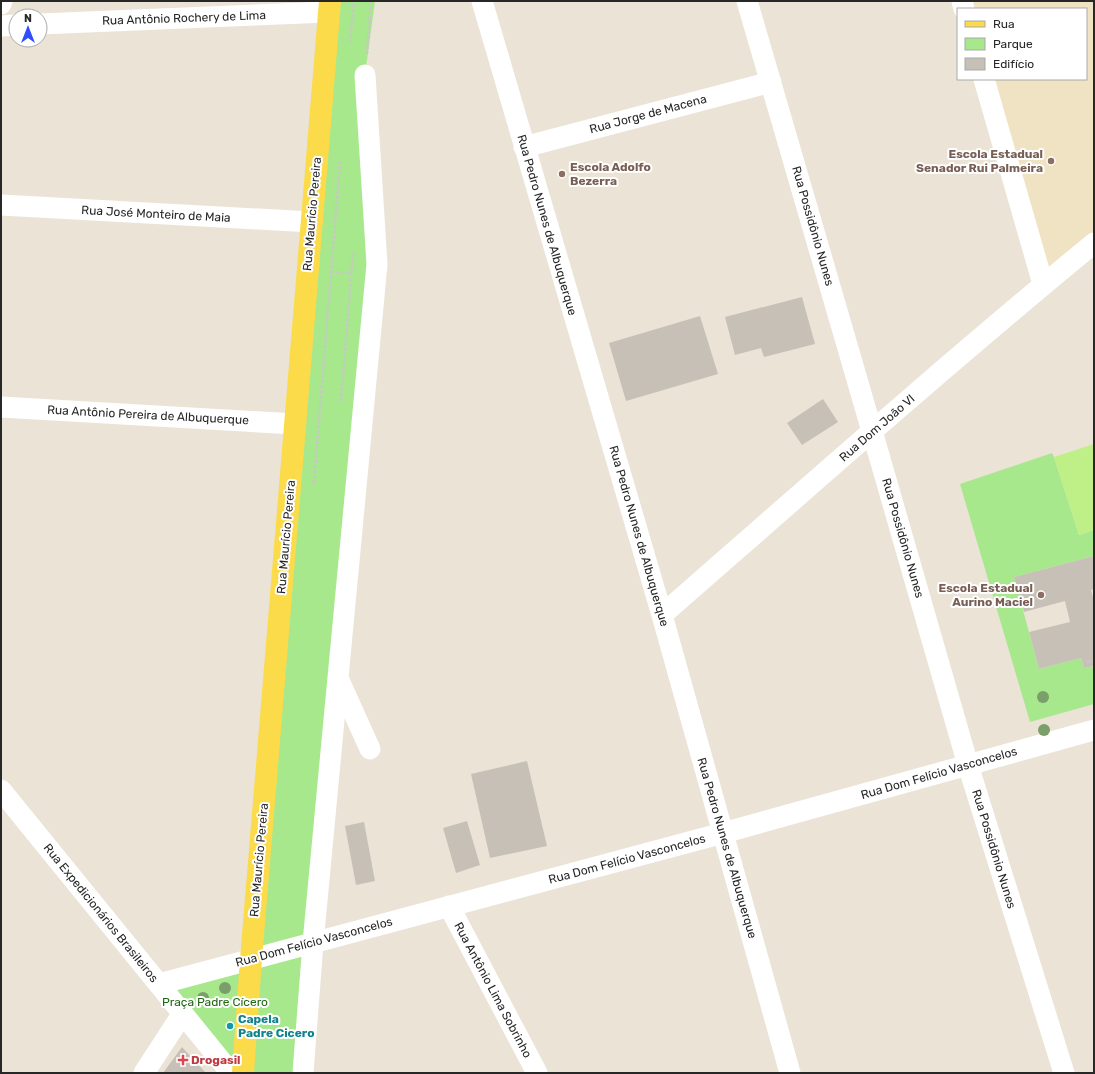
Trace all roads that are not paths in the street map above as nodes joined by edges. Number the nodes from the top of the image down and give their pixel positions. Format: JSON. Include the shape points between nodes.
{"nodes":[{"id":1,"x":2,"y":1,"type":"edge"},
{"id":2,"x":482,"y":1,"type":"edge"},
{"id":3,"x":747,"y":1,"type":"edge"},
{"id":4,"x":1,"y":4,"type":"edge"},
{"id":5,"x":329,"y":6,"type":"edge"},
{"id":6,"x":48,"y":24,"type":"edge"},
{"id":7,"x":365,"y":75,"type":"dead end"},
{"id":8,"x":984,"y":80,"type":"edge"},
{"id":9,"x":771,"y":82,"type":"junction"},
{"id":10,"x":524,"y":147,"type":"junction"},
{"id":11,"x":1,"y":205,"type":"edge"},
{"id":12,"x":312,"y":222,"type":"junction"},
{"id":13,"x":1094,"y":243,"type":"edge"},
{"id":14,"x":1043,"y":284,"type":"junction"},
{"id":15,"x":1,"y":407,"type":"edge"},
{"id":16,"x":295,"y":424,"type":"junction"},
{"id":17,"x":872,"y":431,"type":"junction"},
{"id":18,"x":662,"y":615,"type":"junction"},
{"id":19,"x":338,"y":677,"type":"junction"},
{"id":20,"x":1094,"y":730,"type":"edge"},
{"id":21,"x":370,"y":749,"type":"dead end"},
{"id":22,"x":968,"y":765,"type":"junction"},
{"id":23,"x":1,"y":790,"type":"edge"},
{"id":24,"x":723,"y":833,"type":"junction"},
{"id":25,"x":449,"y":906,"type":"junction"},
{"id":26,"x":313,"y":943,"type":"junction"},
{"id":27,"x":251,"y":959,"type":"junction"},
{"id":28,"x":159,"y":984,"type":"junction"},
{"id":29,"x":183,"y":1013,"type":"junction"},
{"id":30,"x":144,"y":1073,"type":"edge"},
{"id":31,"x":231,"y":1073,"type":"edge"},
{"id":32,"x":243,"y":1073,"type":"edge"},
{"id":33,"x":303,"y":1073,"type":"edge"},
{"id":34,"x":537,"y":1073,"type":"edge"},
{"id":35,"x":790,"y":1073,"type":"edge"},
{"id":36,"x":1064,"y":1073,"type":"edge"}],
"edges":[{"from":1,"to":4,"type":"street"},
{"from":2,"to":10,"type":"street","name":"Rua Pedro Nunes de Albuquerque"},
{"from":3,"to":9,"type":"street","name":"Rua Possidônio Nunes"},
{"from":5,"to":6,"type":"street","name":"Rua Antônio Rochery de Lima"},
{"from":5,"to":12,"type":"main road","name":"Rua Maurício Pereira"},
{"from":7,"to":19,"type":"street","via":[[377,264]]},
{"from":8,"to":14,"type":"street"},
{"from":9,"to":10,"type":"street","name":"Rua Jorge de Macena"},
{"from":9,"to":17,"type":"street","name":"Rua Possidônio Nunes"},
{"from":10,"to":18,"type":"street","name":"Rua Pedro Nunes de Albuquerque"},
{"from":11,"to":12,"type":"street","name":"Rua José Monteiro de Maia"},
{"from":12,"to":16,"type":"main road","name":"Rua Maurício Pereira"},
{"from":13,"to":14,"type":"street","name":"Rua Dom João VI"},
{"from":14,"to":17,"type":"street","name":"Rua Dom João VI"},
{"from":15,"to":16,"type":"street","name":"Rua Antônio Pereira de Albuquerque"},
{"from":16,"to":27,"type":"main road","name":"Rua Maurício Pereira"},
{"from":17,"to":18,"type":"street","name":"Rua Dom João VI"},
{"from":17,"to":22,"type":"street","name":"Rua Possidônio Nunes"},
{"from":18,"to":24,"type":"street","name":"Rua Pedro Nunes de Albuquerque"},
{"from":19,"to":21,"type":"street"},
{"from":19,"to":26,"type":"street"},
{"from":20,"to":22,"type":"street","name":"Rua Dom Felício Vasconcelos"},
{"from":22,"to":24,"type":"street","name":"Rua Dom Felício Vasconcelos"},
{"from":22,"to":36,"type":"street","name":"Rua Possidônio Nunes"},
{"from":23,"to":28,"type":"street","name":"Rua Expedicionários Brasileiros"},
{"from":24,"to":25,"type":"street","name":"Rua Dom Felício Vasconcelos"},
{"from":24,"to":35,"type":"street","name":"Rua Pedro Nunes de Albuquerque"},
{"from":25,"to":26,"type":"street","name":"Rua Dom Felício Vasconcelos"},
{"from":25,"to":34,"type":"street","name":"Rua Antônio Lima Sobrinho"},
{"from":26,"to":27,"type":"street","name":"Rua Dom Felício Vasconcelos"},
{"from":26,"to":33,"type":"street"},
{"from":27,"to":28,"type":"street","name":"Rua Dom Felício Vasconcelos"},
{"from":27,"to":32,"type":"main road","name":"Rua Maurício Pereira"},
{"from":28,"to":29,"type":"street","name":"Rua Expedicionários Brasileiros"},
{"from":29,"to":30,"type":"street"},
{"from":29,"to":31,"type":"street","name":"Rua Expedicionários Brasileiros"}]}
